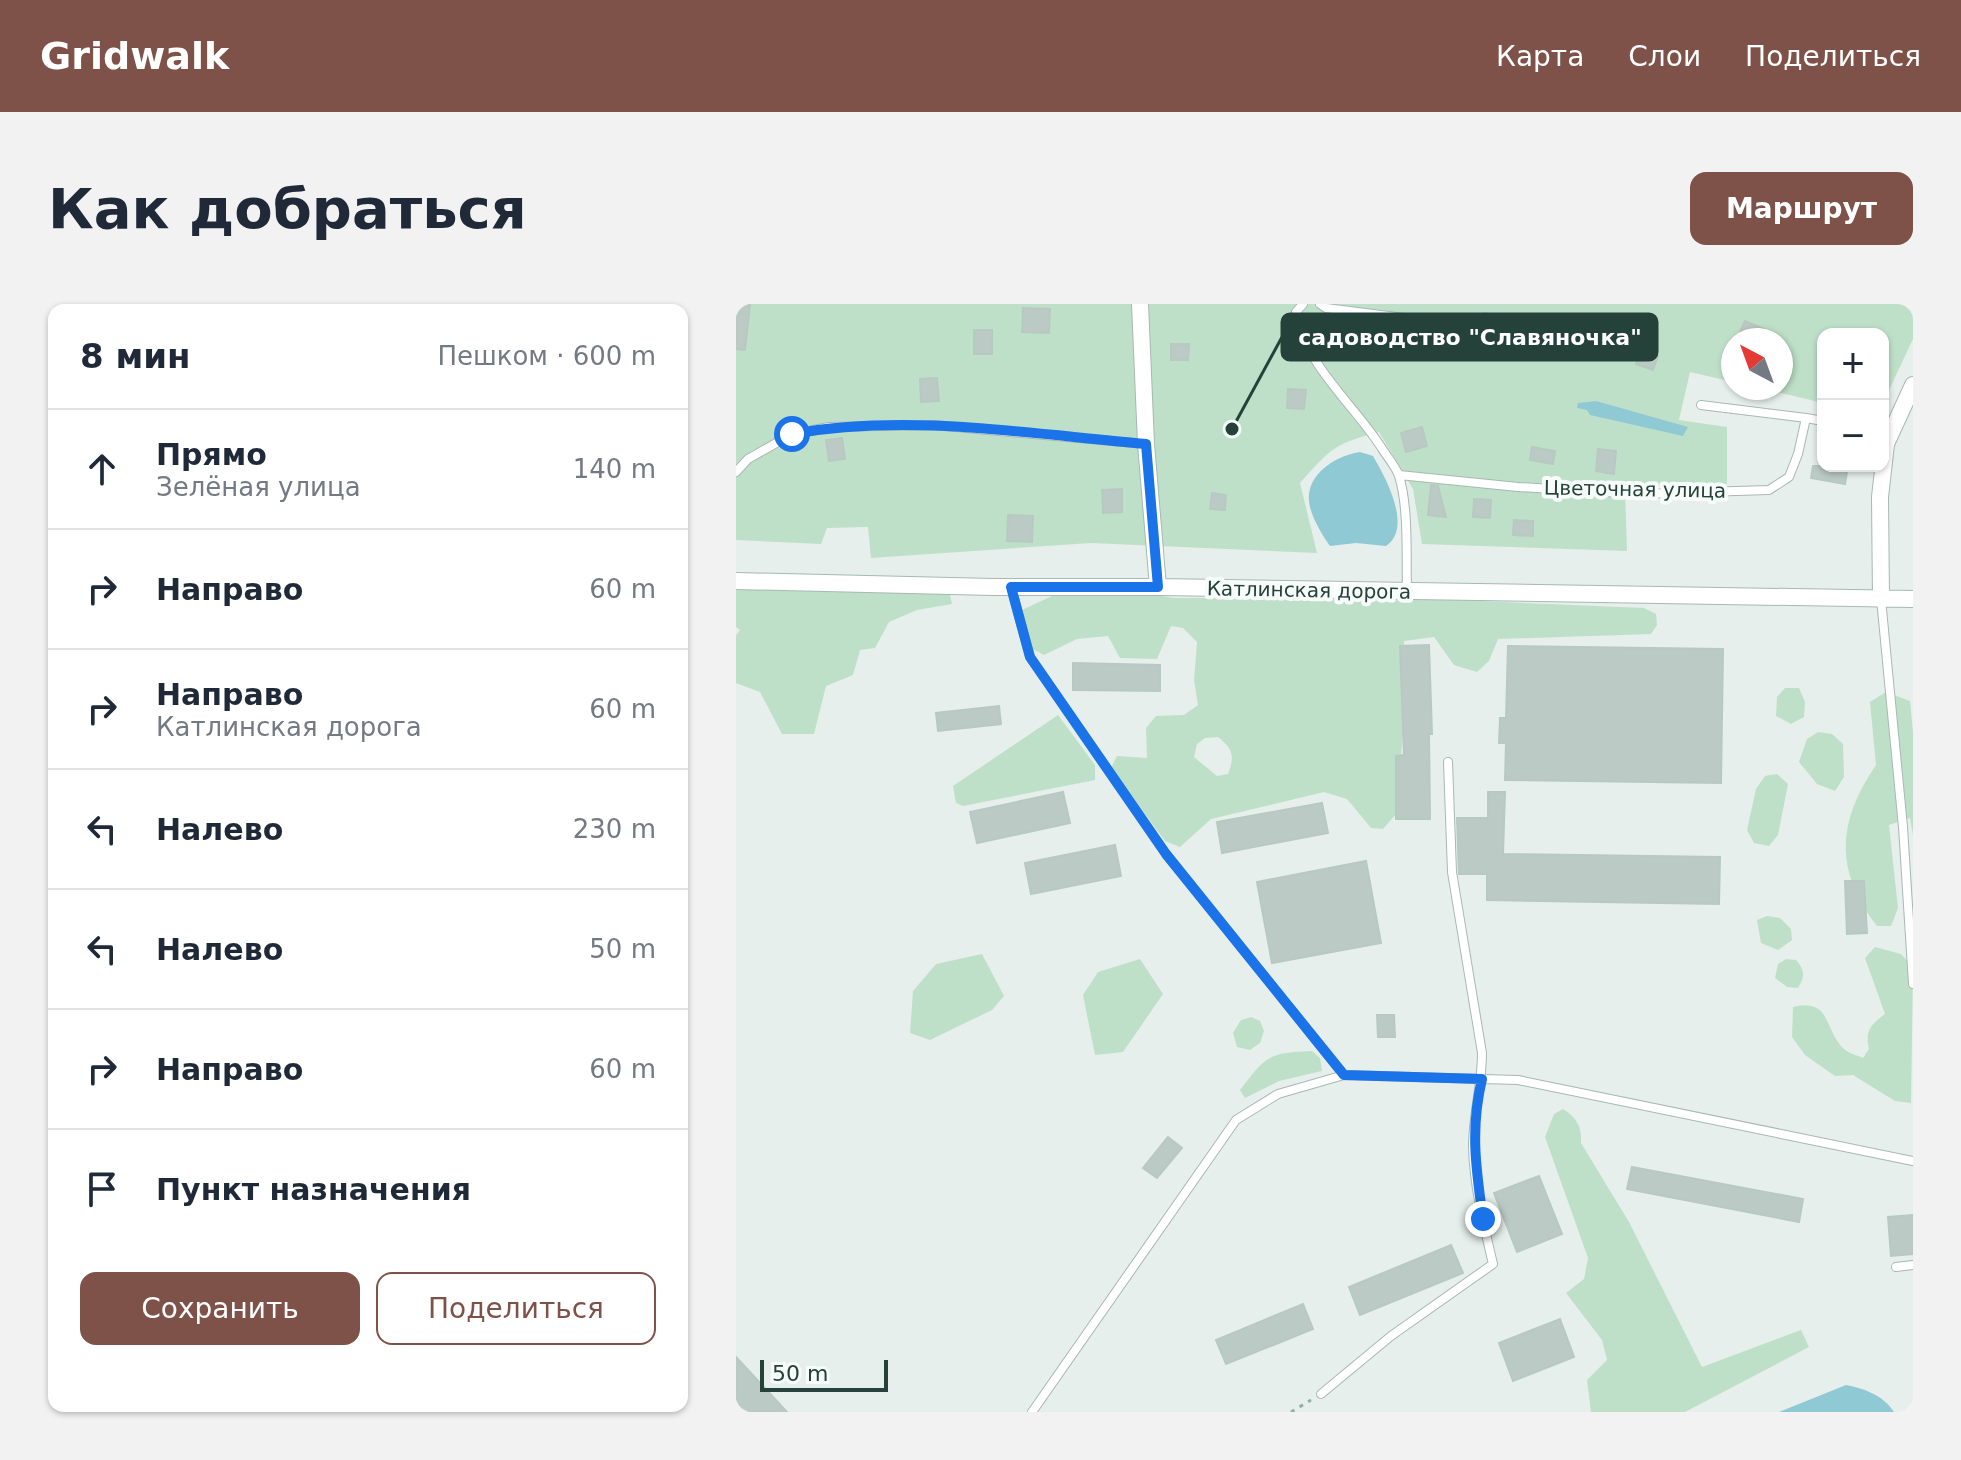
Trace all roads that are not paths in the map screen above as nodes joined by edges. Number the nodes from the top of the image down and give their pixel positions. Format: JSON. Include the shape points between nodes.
{"nodes":[{"id":1,"x":1140,"y":304,"type":"edge"},
{"id":2,"x":1303,"y":304,"type":"edge"},
{"id":3,"x":1320,"y":304,"type":"edge"},
{"id":4,"x":1451,"y":324,"type":"dead end"},
{"id":5,"x":1913,"y":385,"type":"edge"},
{"id":6,"x":1701,"y":405,"type":"dead end"},
{"id":7,"x":1806,"y":418,"type":"junction"},
{"id":8,"x":1817,"y":420,"type":"edge"},
{"id":9,"x":1889,"y":428,"type":"edge"},
{"id":10,"x":1146,"y":444,"type":"junction"},
{"id":11,"x":736,"y":472,"type":"edge"},
{"id":12,"x":1882,"y":472,"type":"edge"},
{"id":13,"x":1399,"y":475,"type":"junction"},
{"id":14,"x":736,"y":581,"type":"edge"},
{"id":15,"x":1011,"y":587,"type":"junction"},
{"id":16,"x":1158,"y":587,"type":"junction"},
{"id":17,"x":1407,"y":592,"type":"junction"},
{"id":18,"x":1881,"y":599,"type":"junction"},
{"id":19,"x":1913,"y":599,"type":"edge"},
{"id":20,"x":1448,"y":762,"type":"dead end"},
{"id":21,"x":1913,"y":984,"type":"edge"},
{"id":22,"x":1344,"y":1075,"type":"junction"},
{"id":23,"x":1482,"y":1079,"type":"junction"},
{"id":24,"x":1913,"y":1161,"type":"edge"},
{"id":25,"x":1913,"y":1265,"type":"edge"},
{"id":26,"x":1896,"y":1267,"type":"dead end"},
{"id":27,"x":1321,"y":1394,"type":"road end"},
{"id":28,"x":1032,"y":1412,"type":"edge"}],
"edges":[{"from":1,"to":10,"type":"street"},
{"from":2,"to":13,"type":"lane","via":[[1296,312],[1299,332]]},
{"from":3,"to":4,"type":"lane"},
{"from":5,"to":9,"type":"street"},
{"from":6,"to":7,"type":"lane"},
{"from":7,"to":8,"type":"lane"},
{"from":7,"to":13,"type":"lane","name":"Цветочная улица","via":[[1789,477],[1769,490],[1639,494]]},
{"from":10,"to":11,"type":"lane","via":[[933,425],[829,427],[792,434],[748,459]]},
{"from":10,"to":16,"type":"street"},
{"from":12,"to":18,"type":"street"},
{"from":13,"to":17,"type":"lane"},
{"from":14,"to":15,"type":"street","name":"Катлинская дорога"},
{"from":15,"to":16,"type":"street","name":"Катлинская дорога"},
{"from":15,"to":22,"type":"lane","via":[[1030,657],[1166,854]]},
{"from":16,"to":17,"type":"street","name":"Катлинская дорога"},
{"from":17,"to":18,"type":"street","name":"Катлинская дорога"},
{"from":18,"to":19,"type":"street","name":"Катлинская дорога"},
{"from":18,"to":21,"type":"lane"},
{"from":20,"to":23,"type":"lane","via":[[1452,872]]},
{"from":22,"to":23,"type":"lane"},
{"from":22,"to":28,"type":"lane","via":[[1278,1094],[1236,1120]]},
{"from":23,"to":24,"type":"lane","via":[[1518,1080]]},
{"from":23,"to":27,"type":"lane","via":[[1473,1149],[1493,1264],[1391,1336]]},
{"from":25,"to":26,"type":"lane"}]}
